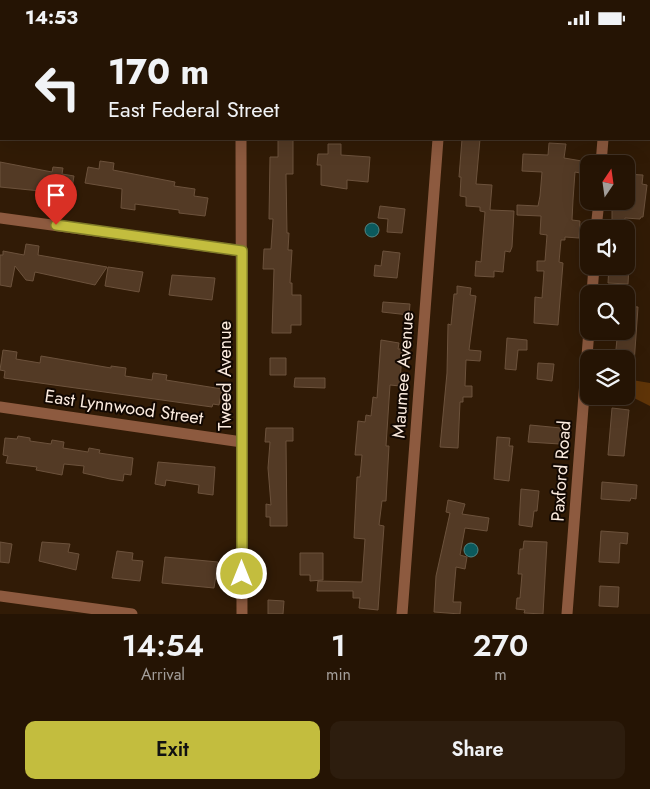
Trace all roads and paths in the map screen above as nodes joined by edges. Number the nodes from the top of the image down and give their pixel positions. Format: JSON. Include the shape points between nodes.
{"nodes":[{"id":1,"x":242,"y":140,"type":"edge"},
{"id":2,"x":438,"y":140,"type":"edge"},
{"id":3,"x":603,"y":140,"type":"edge"},
{"id":4,"x":602,"y":155,"type":"edge"},
{"id":5,"x":0,"y":218,"type":"edge"},
{"id":6,"x":242,"y":251,"type":"junction"},
{"id":7,"x":588,"y":340,"type":"edge"},
{"id":8,"x":0,"y":407,"type":"edge"},
{"id":9,"x":242,"y":442,"type":"junction"},
{"id":10,"x":0,"y":596,"type":"edge"},
{"id":11,"x":132,"y":614,"type":"edge"},
{"id":12,"x":242,"y":614,"type":"edge"},
{"id":13,"x":402,"y":614,"type":"edge"},
{"id":14,"x":567,"y":614,"type":"edge"}],
"edges":[{"from":1,"to":6,"type":"street","name":"Tweed Avenue"},
{"from":2,"to":13,"type":"street","name":"Maumee Avenue"},
{"from":3,"to":4,"type":"street"},
{"from":5,"to":6,"type":"street"},
{"from":6,"to":9,"type":"street","name":"Tweed Avenue"},
{"from":7,"to":14,"type":"street","name":"Paxford Road"},
{"from":8,"to":9,"type":"street","name":"East Lynnwood Street"},
{"from":9,"to":12,"type":"street","name":"Tweed Avenue"},
{"from":10,"to":11,"type":"street"}]}
